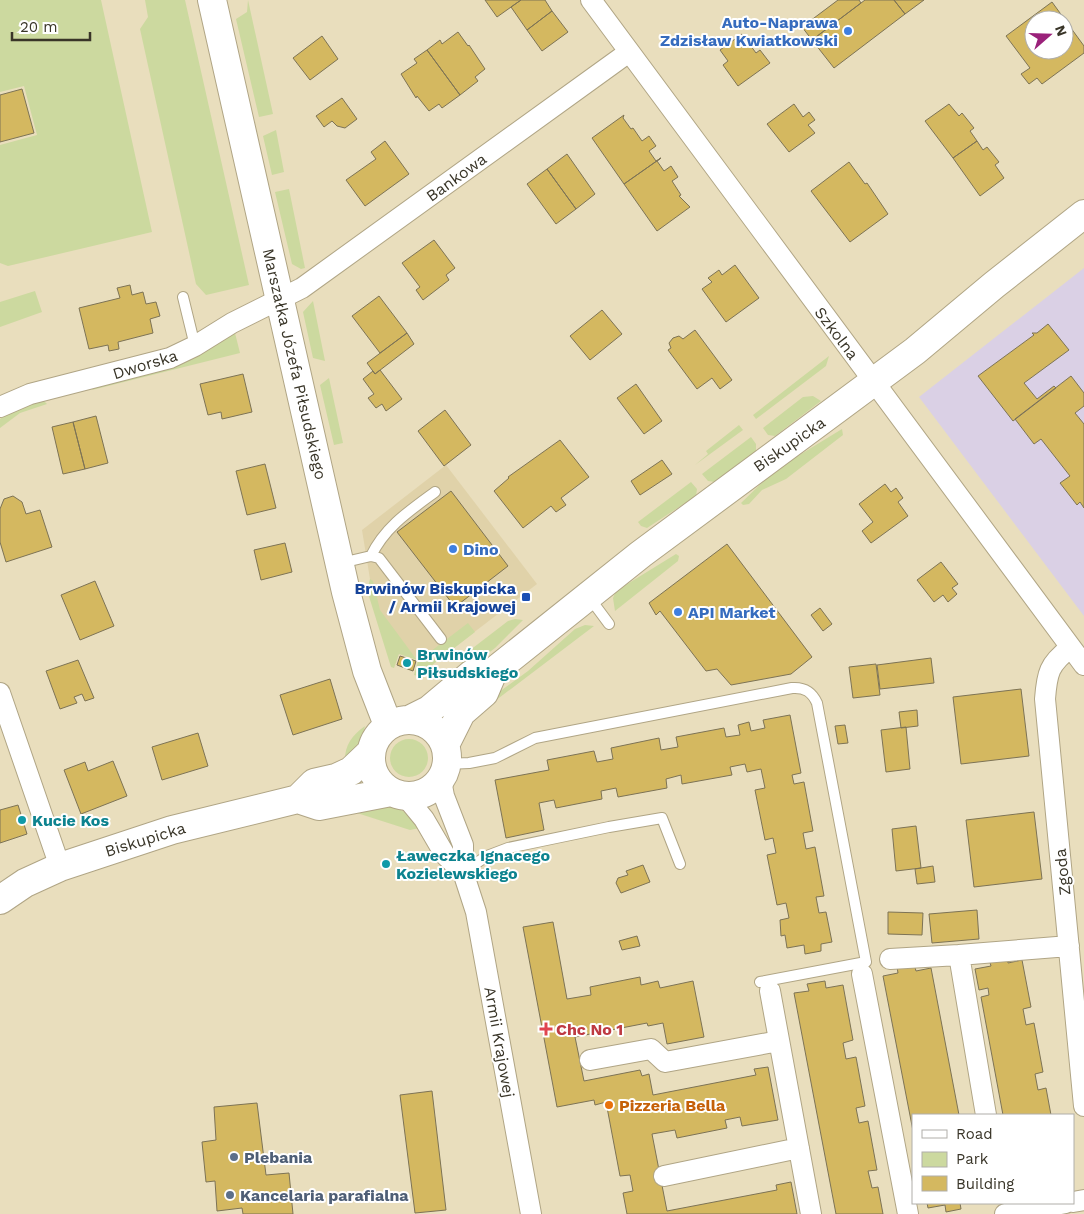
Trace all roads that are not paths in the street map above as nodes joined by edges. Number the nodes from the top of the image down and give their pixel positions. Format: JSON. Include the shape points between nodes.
{"nodes":[{"id":1,"x":212,"y":0,"type":"edge"},
{"id":2,"x":591,"y":0,"type":"edge"},
{"id":3,"x":629,"y":52,"type":"junction"},
{"id":4,"x":1084,"y":214,"type":"edge"},
{"id":5,"x":183,"y":297,"type":"dead end"},
{"id":6,"x":280,"y":299,"type":"junction"},
{"id":7,"x":195,"y":346,"type":"junction"},
{"id":8,"x":874,"y":382,"type":"junction"},
{"id":9,"x":0,"y":407,"type":"edge"},
{"id":10,"x":435,"y":492,"type":"dead end"},
{"id":11,"x":371,"y":556,"type":"junction"},
{"id":12,"x":340,"y":563,"type":"junction"},
{"id":13,"x":588,"y":596,"type":"junction"},
{"id":14,"x":609,"y":624,"type":"dead end"},
{"id":15,"x":441,"y":639,"type":"dead end"},
{"id":16,"x":1070,"y":648,"type":"junction"},
{"id":17,"x":1084,"y":665,"type":"edge"},
{"id":18,"x":493,"y":672,"type":"junction"},
{"id":19,"x":0,"y":693,"type":"edge"},
{"id":20,"x":400,"y":722,"type":"junction"},
{"id":21,"x":371,"y":752,"type":"junction"},
{"id":22,"x":444,"y":763,"type":"junction"},
{"id":23,"x":398,"y":794,"type":"junction"},
{"id":24,"x":298,"y":799,"type":"junction"},
{"id":25,"x":680,"y":864,"type":"dead end"},
{"id":26,"x":60,"y":866,"type":"junction"},
{"id":27,"x":463,"y":872,"type":"junction"},
{"id":28,"x":0,"y":900,"type":"edge"},
{"id":29,"x":1069,"y":946,"type":"junction"},
{"id":30,"x":959,"y":955,"type":"junction"},
{"id":31,"x":890,"y":959,"type":"dead end"},
{"id":32,"x":862,"y":974,"type":"dead end"},
{"id":33,"x":765,"y":987,"type":"joint"},
{"id":34,"x":1079,"y":991,"type":"edge"},
{"id":35,"x":779,"y":1042,"type":"junction"},
{"id":36,"x":590,"y":1060,"type":"dead end"},
{"id":37,"x":1084,"y":1106,"type":"edge"},
{"id":38,"x":986,"y":1114,"type":"edge"},
{"id":39,"x":799,"y":1148,"type":"junction"},
{"id":40,"x":664,"y":1176,"type":"dead end"},
{"id":41,"x":1060,"y":1204,"type":"edge"},
{"id":42,"x":531,"y":1214,"type":"edge"},
{"id":43,"x":811,"y":1214,"type":"edge"},
{"id":44,"x":908,"y":1214,"type":"edge"},
{"id":45,"x":1004,"y":1214,"type":"edge"}],
"edges":[{"from":1,"to":6,"type":"main road","name":"Marszałka Józefa Piłsudskiego"},
{"from":2,"to":3,"type":"street","name":"Szkolna"},
{"from":3,"to":6,"type":"street","name":"Bankowa","via":[[309,284]]},
{"from":3,"to":8,"type":"street","name":"Szkolna"},
{"from":4,"to":8,"type":"main road","name":"Biskupicka"},
{"from":5,"to":7,"type":"lane"},
{"from":6,"to":7,"type":"street","name":"Dworska"},
{"from":6,"to":12,"type":"main road","name":"Marszałka Józefa Piłsudskiego"},
{"from":7,"to":9,"type":"street","name":"Dworska","via":[[148,365],[30,394]]},
{"from":8,"to":13,"type":"main road","name":"Biskupicka","via":[[749,472]]},
{"from":8,"to":16,"type":"street","name":"Szkolna"},
{"from":10,"to":11,"type":"lane","via":[[384,533]]},
{"from":11,"to":12,"type":"lane"},
{"from":11,"to":15,"type":"lane","via":[[385,564]]},
{"from":12,"to":20,"type":"main road","name":"Marszałka Józefa Piłsudskiego","via":[[365,664]]},
{"from":13,"to":14,"type":"lane"},
{"from":13,"to":18,"type":"main road","name":"Biskupicka"},
{"from":16,"to":17,"type":"street","name":"Szkolna"},
{"from":16,"to":29,"type":"street","name":"Zgoda","via":[[1055,660],[1046,675],[1045,699]]},
{"from":18,"to":20,"type":"main road","name":"Biskupicka","via":[[472,674],[429,710]]},
{"from":18,"to":22,"type":"main road","name":"Biskupicka","via":[[484,693],[461,713]]},
{"from":19,"to":26,"type":"street"},
{"from":20,"to":21,"type":"main road","via":[[378,734]]},
{"from":20,"to":22,"type":"main road","via":[[430,725],[439,734]]},
{"from":21,"to":23,"type":"main road","via":[[375,775]]},
{"from":21,"to":24,"type":"main road","name":"Biskupicka","via":[[351,770],[336,778],[314,783]]},
{"from":22,"to":23,"type":"main road","via":[[425,793]]},
{"from":22,"to":27,"type":"street","name":"Armii Krajowej","via":[[444,796],[463,845]]},
{"from":22,"to":33,"type":"lane","via":[[495,758],[534,738],[792,688],[809,692],[817,703],[866,962]]},
{"from":23,"to":24,"type":"main road","name":"Biskupicka","via":[[319,806]]},
{"from":23,"to":27,"type":"street","name":"Armii Krajowej","via":[[424,819],[445,855]]},
{"from":24,"to":26,"type":"main road","name":"Biskupicka","via":[[172,830]]},
{"from":25,"to":27,"type":"lane","via":[[662,818],[508,848],[487,856]]},
{"from":26,"to":28,"type":"main road","name":"Biskupicka"},
{"from":27,"to":42,"type":"street","name":"Armii Krajowej","via":[[478,920]]},
{"from":29,"to":30,"type":"street"},
{"from":29,"to":34,"type":"street","name":"Zgoda"},
{"from":30,"to":31,"type":"street"},
{"from":30,"to":38,"type":"street"},
{"from":32,"to":44,"type":"street"},
{"from":33,"to":35,"type":"street"},
{"from":34,"to":37,"type":"street","name":"Zgoda"},
{"from":35,"to":36,"type":"street","via":[[665,1062],[651,1049]]},
{"from":35,"to":39,"type":"street"},
{"from":39,"to":40,"type":"street"},
{"from":39,"to":43,"type":"street"},
{"from":41,"to":45,"type":"street"}]}
